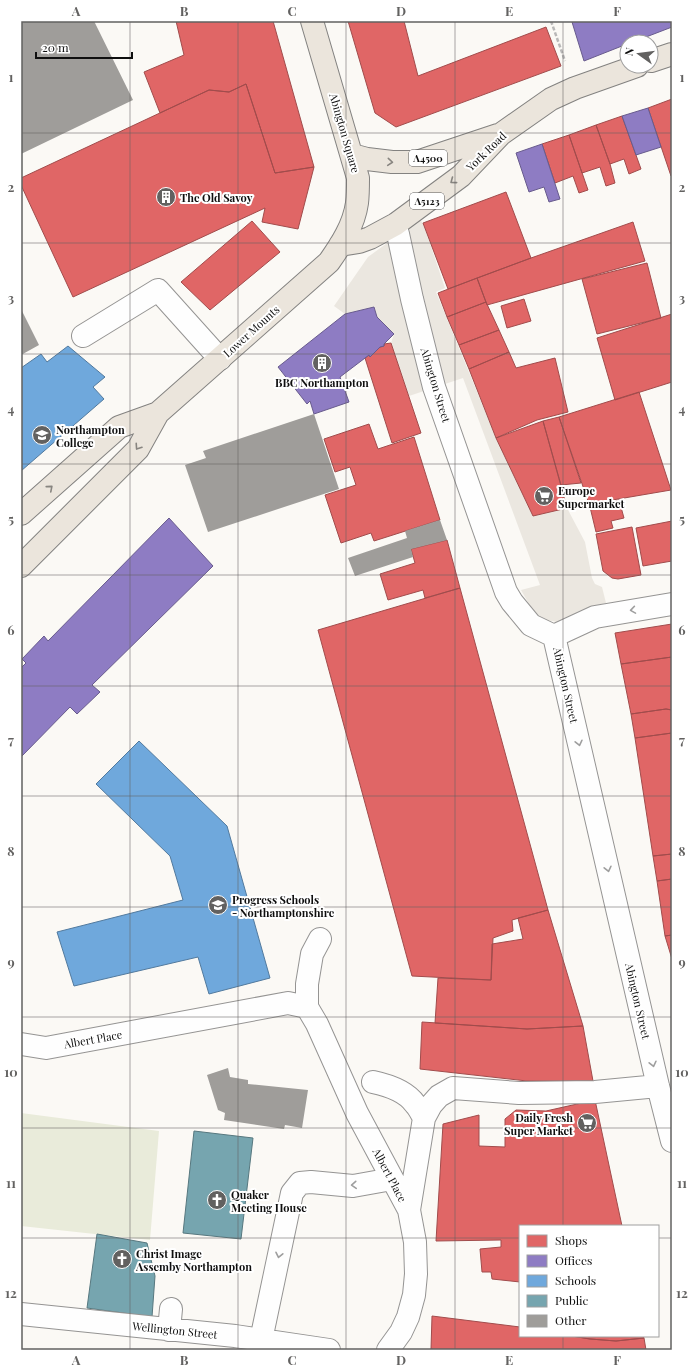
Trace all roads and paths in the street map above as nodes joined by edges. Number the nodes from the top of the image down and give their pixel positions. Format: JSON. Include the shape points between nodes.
{"nodes":[{"id":1,"x":312,"y":21,"type":"edge"},
{"id":2,"x":550,"y":21,"type":"edge"},
{"id":3,"x":672,"y":54,"type":"edge"},
{"id":4,"x":659,"y":58,"type":"edge"},
{"id":5,"x":619,"y":72,"type":"edge"},
{"id":6,"x":575,"y":88,"type":"junction"},
{"id":7,"x":501,"y":134,"type":"junction"},
{"id":8,"x":352,"y":155,"type":"junction"},
{"id":9,"x":398,"y":234,"type":"dead end"},
{"id":10,"x":340,"y":245,"type":"junction"},
{"id":11,"x":83,"y":336,"type":"dead end"},
{"id":12,"x":220,"y":359,"type":"junction"},
{"id":13,"x":158,"y":413,"type":"junction"},
{"id":14,"x":21,"y":514,"type":"edge"},
{"id":15,"x":21,"y":566,"type":"edge"},
{"id":16,"x":672,"y":604,"type":"edge"},
{"id":17,"x":554,"y":636,"type":"junction"},
{"id":18,"x":320,"y":939,"type":"dead end"},
{"id":19,"x":307,"y":1007,"type":"junction"},
{"id":20,"x":21,"y":1044,"type":"edge"},
{"id":21,"x":373,"y":1082,"type":"dead end"},
{"id":22,"x":658,"y":1086,"type":"junction"},
{"id":23,"x":424,"y":1118,"type":"junction"},
{"id":24,"x":672,"y":1141,"type":"edge"},
{"id":25,"x":392,"y":1179,"type":"junction"},
{"id":26,"x":409,"y":1210,"type":"junction"},
{"id":27,"x":21,"y":1314,"type":"edge"},
{"id":28,"x":261,"y":1340,"type":"junction"},
{"id":29,"x":329,"y":1350,"type":"edge"},
{"id":30,"x":388,"y":1350,"type":"edge"}],
"edges":[{"from":1,"to":8,"type":"main road","name":"Abington Square"},
{"from":2,"to":6,"type":"path"},
{"from":3,"to":4,"type":"main road"},
{"from":5,"to":6,"type":"main road","name":"York Road","number":"A5123"},
{"from":6,"to":7,"type":"main road","name":"York Road","number":"A5123","via":[[551,99]]},
{"from":8,"to":7,"type":"main road","number":"A4500","one_way":true,"via":[[392,162],[417,162]]},
{"from":7,"to":10,"type":"main road","name":"York Road","number":"A5123","one_way":true,"via":[[460,176],[396,224],[370,238]]},
{"from":8,"to":10,"type":"main road","name":"Abington Square","via":[[358,178],[357,205]]},
{"from":9,"to":17,"type":"street","name":"Abington Street","via":[[434,387],[506,592],[532,624]]},
{"from":10,"to":12,"type":"main road","name":"Lower Mounts","via":[[328,262]]},
{"from":11,"to":12,"type":"street","via":[[158,290]]},
{"from":12,"to":13,"type":"main road","name":"Lower Mounts"},
{"from":14,"to":13,"type":"main road","name":"Lower Mounts","one_way":true,"via":[[119,427]]},
{"from":13,"to":15,"type":"main road","name":"Lower Mounts","one_way":true,"via":[[138,449]]},
{"from":16,"to":17,"type":"street","one_way":true,"via":[[594,617]]},
{"from":17,"to":22,"type":"street","name":"Abington Street","one_way":true},
{"from":18,"to":19,"type":"street","via":[[312,954],[307,984]]},
{"from":19,"to":20,"type":"street","name":"Albert Place","via":[[288,1003],[46,1048]]},
{"from":19,"to":25,"type":"street","name":"Albert Place","via":[[357,1113]]},
{"from":21,"to":23,"type":"street","via":[[400,1091],[414,1102]]},
{"from":22,"to":23,"type":"street","via":[[595,1092],[519,1093],[453,1088],[439,1096]]},
{"from":22,"to":24,"type":"street","name":"Abington Street"},
{"from":23,"to":26,"type":"street"},
{"from":25,"to":26,"type":"street","name":"Albert Place"},
{"from":25,"to":28,"type":"street","one_way":true,"via":[[353,1186],[300,1183],[292,1193]]},
{"from":26,"to":30,"type":"street","name":"Albert Place","via":[[415,1242],[414,1295],[401,1332]]},
{"from":27,"to":28,"type":"street","name":"Wellington Street","via":[[170,1319]]},
{"from":28,"to":29,"type":"street","name":"Wellington Street"}]}
